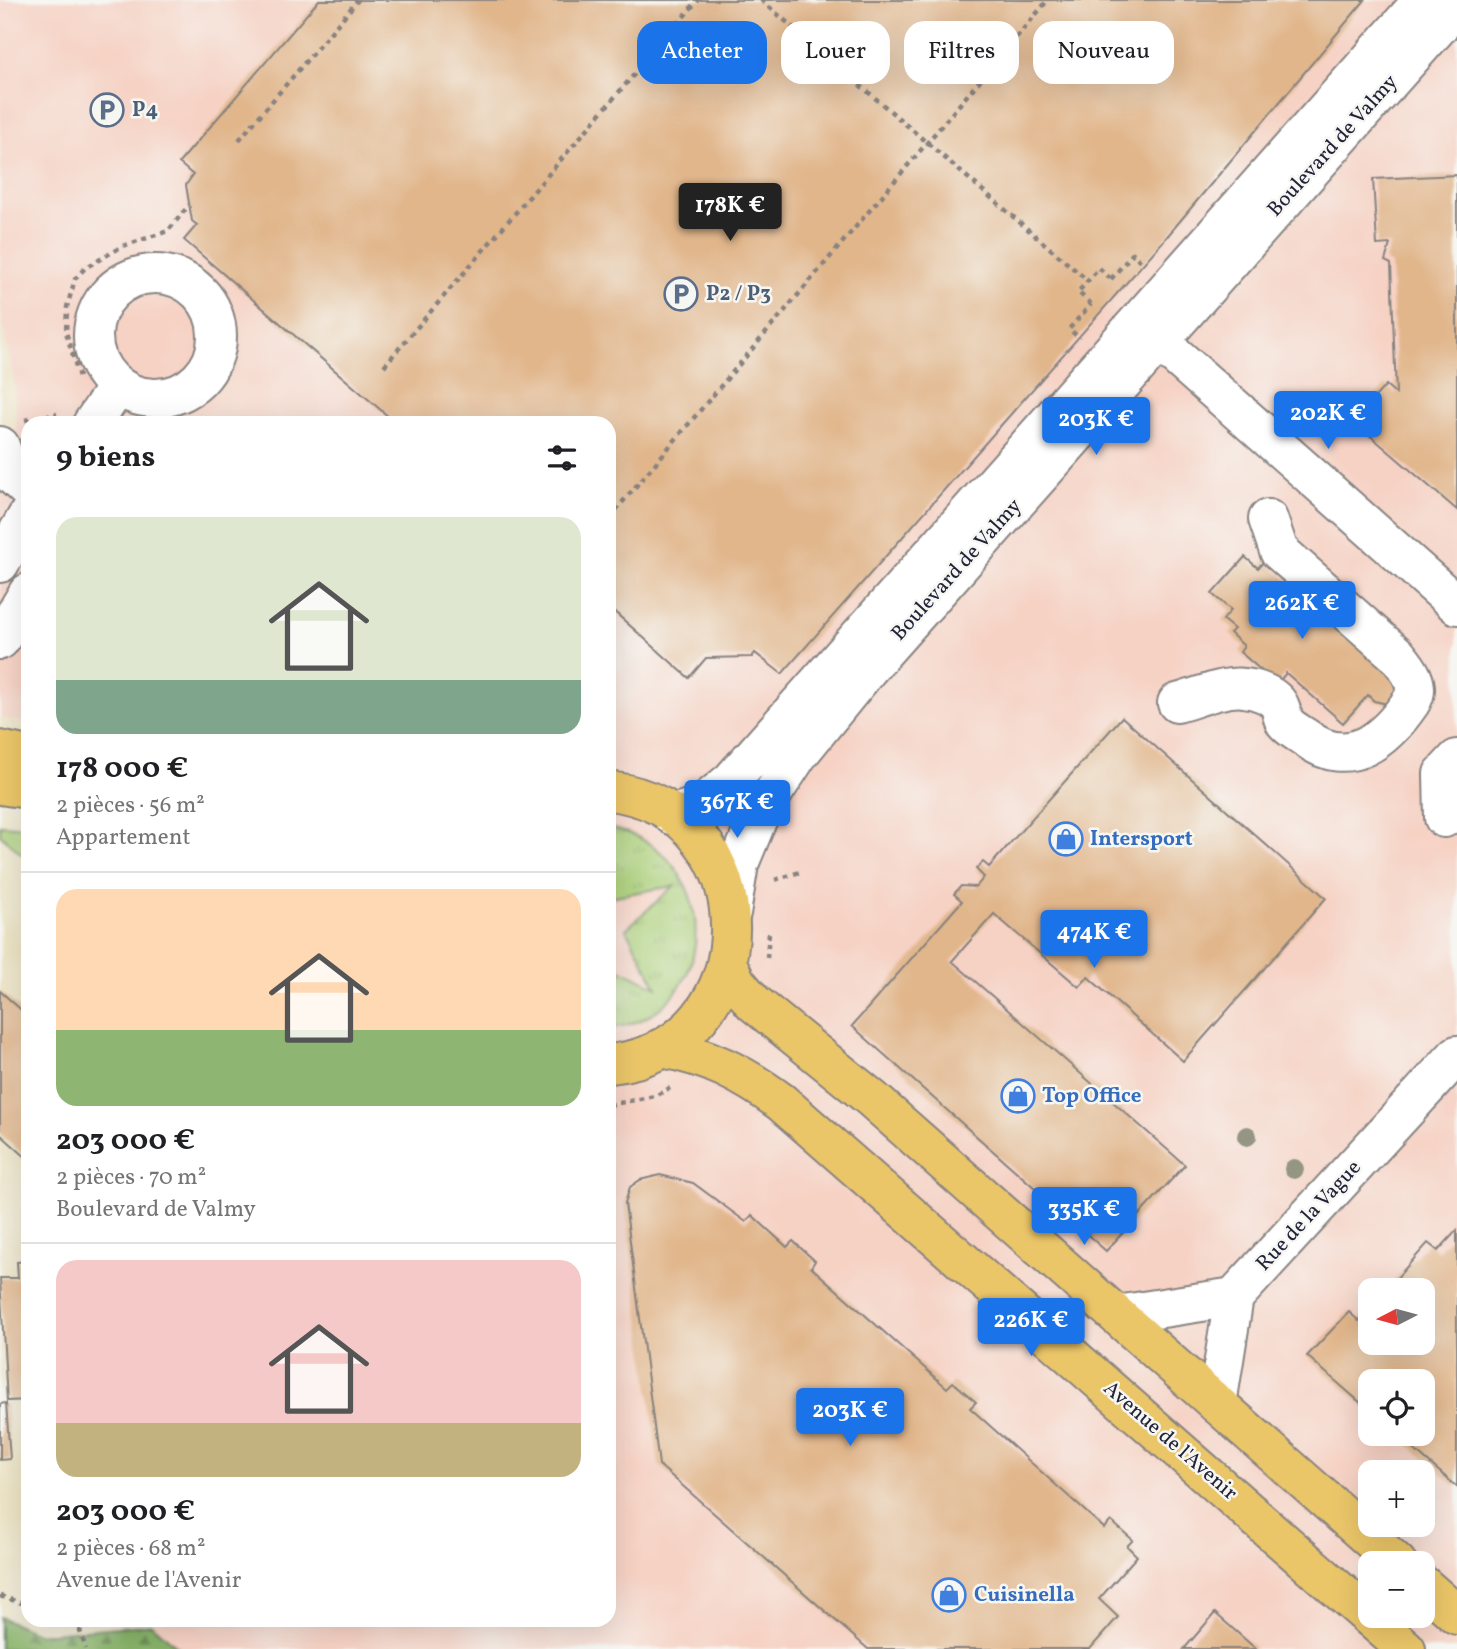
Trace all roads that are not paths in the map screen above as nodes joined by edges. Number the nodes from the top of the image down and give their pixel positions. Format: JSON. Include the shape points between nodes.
{"nodes":[{"id":1,"x":1423,"y":0,"type":"edge"},
{"id":2,"x":1457,"y":6,"type":"edge"},
{"id":3,"x":1160,"y":342,"type":"junction"},
{"id":4,"x":118,"y":386,"type":"junction"},
{"id":5,"x":166,"y":409,"type":"edge"},
{"id":6,"x":80,"y":416,"type":"edge"},
{"id":7,"x":8,"y":434,"type":"edge"},
{"id":8,"x":21,"y":483,"type":"edge"},
{"id":9,"x":1268,"y":519,"type":"dead end"},
{"id":10,"x":21,"y":527,"type":"edge"},
{"id":11,"x":0,"y":563,"type":"edge"},
{"id":12,"x":21,"y":605,"type":"edge"},
{"id":13,"x":1457,"y":605,"type":"edge"},
{"id":14,"x":0,"y":640,"type":"edge"},
{"id":15,"x":1177,"y":703,"type":"dead end"},
{"id":16,"x":0,"y":750,"type":"edge"},
{"id":17,"x":21,"y":754,"type":"edge"},
{"id":18,"x":1457,"y":759,"type":"edge"},
{"id":19,"x":0,"y":785,"type":"edge"},
{"id":20,"x":21,"y":788,"type":"edge"},
{"id":21,"x":616,"y":793,"type":"edge"},
{"id":22,"x":672,"y":815,"type":"junction"},
{"id":23,"x":1444,"y":818,"type":"dead end"},
{"id":24,"x":731,"y":913,"type":"junction"},
{"id":25,"x":727,"y":963,"type":"junction"},
{"id":26,"x":661,"y":1048,"type":"junction"},
{"id":27,"x":1457,"y":1055,"type":"edge"},
{"id":28,"x":616,"y":1063,"type":"edge"},
{"id":29,"x":1234,"y":1297,"type":"junction"},
{"id":30,"x":1117,"y":1315,"type":"junction"},
{"id":31,"x":1217,"y":1404,"type":"junction"},
{"id":32,"x":1383,"y":1551,"type":"edge"},
{"id":33,"x":1435,"y":1596,"type":"edge"},
{"id":34,"x":1457,"y":1615,"type":"edge"},
{"id":35,"x":1406,"y":1649,"type":"edge"}],
"edges":[{"from":1,"to":22,"type":"street","name":"Boulevard de Valmy","via":[[731,781],[703,804]]},
{"from":2,"to":3,"type":"street","name":"Boulevard de Valmy"},
{"from":3,"to":13,"type":"street"},
{"from":3,"to":24,"type":"street","name":"Boulevard de Valmy","via":[[798,755],[746,841]]},
{"from":4,"to":5,"type":"street","via":[[136,396],[156,399]]},
{"from":4,"to":5,"type":"street","via":[[105,373],[93,338],[103,303],[126,282],[160,275],[178,279],[208,304],[217,341],[203,376]]},
{"from":4,"to":6,"type":"street"},
{"from":7,"to":8,"type":"street","via":[[10,473]]},
{"from":9,"to":15,"type":"street","via":[[1279,551],[1412,673],[1412,700],[1373,744],[1361,751],[1317,747],[1285,722],[1279,703],[1262,691],[1241,687]]},
{"from":10,"to":11,"type":"street"},
{"from":12,"to":14,"type":"street"},
{"from":16,"to":17,"type":"main road"},
{"from":18,"to":23,"type":"street","via":[[1443,775]]},
{"from":19,"to":20,"type":"main road"},
{"from":21,"to":22,"type":"main road","via":[[646,800]]},
{"from":22,"to":24,"type":"main road","via":[[708,850],[723,880]]},
{"from":24,"to":25,"type":"main road"},
{"from":25,"to":26,"type":"main road","via":[[708,1006],[687,1030]]},
{"from":25,"to":30,"type":"main road","via":[[754,1003],[871,1098]]},
{"from":26,"to":28,"type":"main road"},
{"from":26,"to":35,"type":"main road","name":"Avenue de l'Avenir","via":[[713,1060],[782,1102]]},
{"from":27,"to":29,"type":"street","name":"Rue de la Vague"},
{"from":29,"to":30,"type":"street"},
{"from":29,"to":31,"type":"street"},
{"from":30,"to":31,"type":"main road"},
{"from":31,"to":32,"type":"main road"},
{"from":33,"to":34,"type":"main road"}]}
